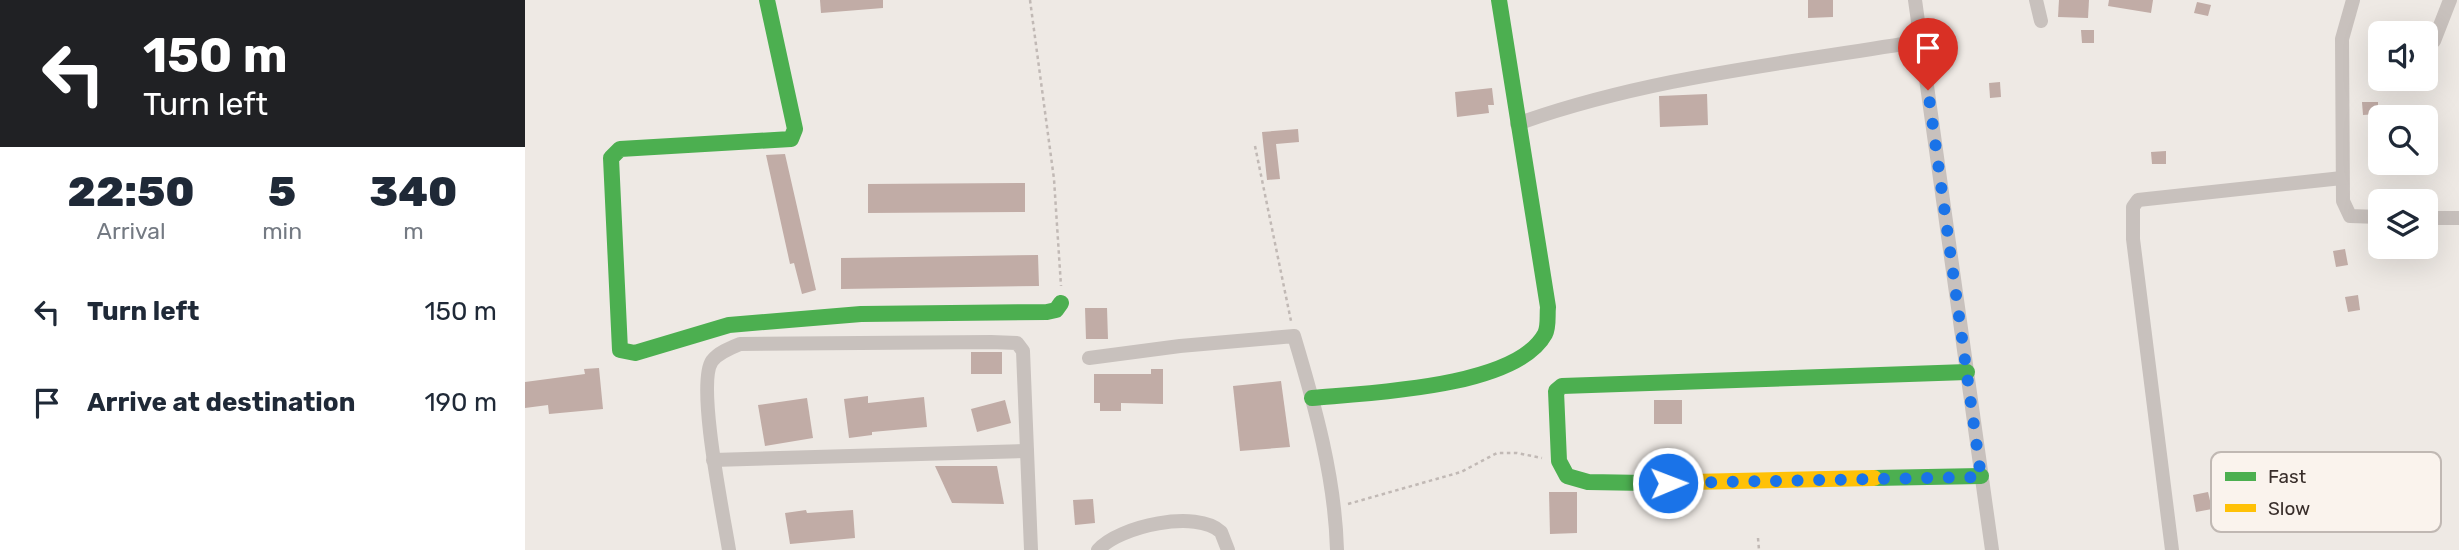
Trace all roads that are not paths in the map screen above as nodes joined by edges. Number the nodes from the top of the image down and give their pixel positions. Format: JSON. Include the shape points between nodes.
{"nodes":[{"id":1,"x":767,"y":0,"type":"edge"},
{"id":2,"x":1499,"y":0,"type":"edge"},
{"id":3,"x":1915,"y":0,"type":"edge"},
{"id":4,"x":2036,"y":0,"type":"edge"},
{"id":5,"x":2353,"y":0,"type":"edge"},
{"id":6,"x":2450,"y":0,"type":"edge"},
{"id":7,"x":2041,"y":20,"type":"dead end"},
{"id":8,"x":2438,"y":31,"type":"edge"},
{"id":9,"x":1921,"y":41,"type":"junction"},
{"id":10,"x":1517,"y":124,"type":"junction"},
{"id":11,"x":2342,"y":177,"type":"junction"},
{"id":12,"x":2368,"y":217,"type":"edge"},
{"id":13,"x":2438,"y":218,"type":"edge"},
{"id":14,"x":2459,"y":218,"type":"edge"},
{"id":15,"x":1061,"y":303,"type":"road end"},
{"id":16,"x":1089,"y":358,"type":"dead end"},
{"id":17,"x":1967,"y":372,"type":"junction"},
{"id":18,"x":1313,"y":398,"type":"junction"},
{"id":19,"x":1027,"y":451,"type":"junction"},
{"id":20,"x":713,"y":460,"type":"junction"},
{"id":21,"x":1981,"y":477,"type":"junction"},
{"id":22,"x":729,"y":550,"type":"edge"},
{"id":23,"x":1031,"y":550,"type":"edge"},
{"id":24,"x":1098,"y":550,"type":"edge"},
{"id":25,"x":1228,"y":550,"type":"edge"},
{"id":26,"x":1337,"y":550,"type":"edge"},
{"id":27,"x":1992,"y":550,"type":"edge"},
{"id":28,"x":2172,"y":550,"type":"edge"}],
"edges":[{"from":1,"to":15,"type":"street","via":[[795,129],[791,139],[620,149],[611,158],[620,350],[635,353],[729,325],[861,314],[1047,312]]},
{"from":2,"to":10,"type":"street"},
{"from":3,"to":9,"type":"street"},
{"from":4,"to":7,"type":"street"},
{"from":5,"to":11,"type":"street","via":[[2342,39]]},
{"from":6,"to":8,"type":"street"},
{"from":9,"to":10,"type":"street","via":[[1724,70],[1631,90]]},
{"from":9,"to":17,"type":"street"},
{"from":10,"to":18,"type":"street","via":[[1548,307],[1546,332],[1509,364],[1452,384]]},
{"from":11,"to":12,"type":"street","via":[[2345,211]]},
{"from":11,"to":28,"type":"street","via":[[2138,200],[2133,207],[2134,249]]},
{"from":13,"to":14,"type":"street"},
{"from":16,"to":18,"type":"street","via":[[1294,337]]},
{"from":17,"to":21,"type":"street"},
{"from":17,"to":21,"type":"street","via":[[1562,386],[1556,391],[1559,461],[1567,476],[1618,484]]},
{"from":18,"to":26,"type":"street","via":[[1336,507]]},
{"from":19,"to":20,"type":"street"},
{"from":19,"to":20,"type":"street","via":[[1024,356],[1017,343],[740,344],[711,362],[708,373]]},
{"from":19,"to":23,"type":"street"},
{"from":20,"to":22,"type":"street"},
{"from":21,"to":27,"type":"street"},
{"from":24,"to":25,"type":"street","via":[[1113,536],[1161,523],[1216,527]]}]}
